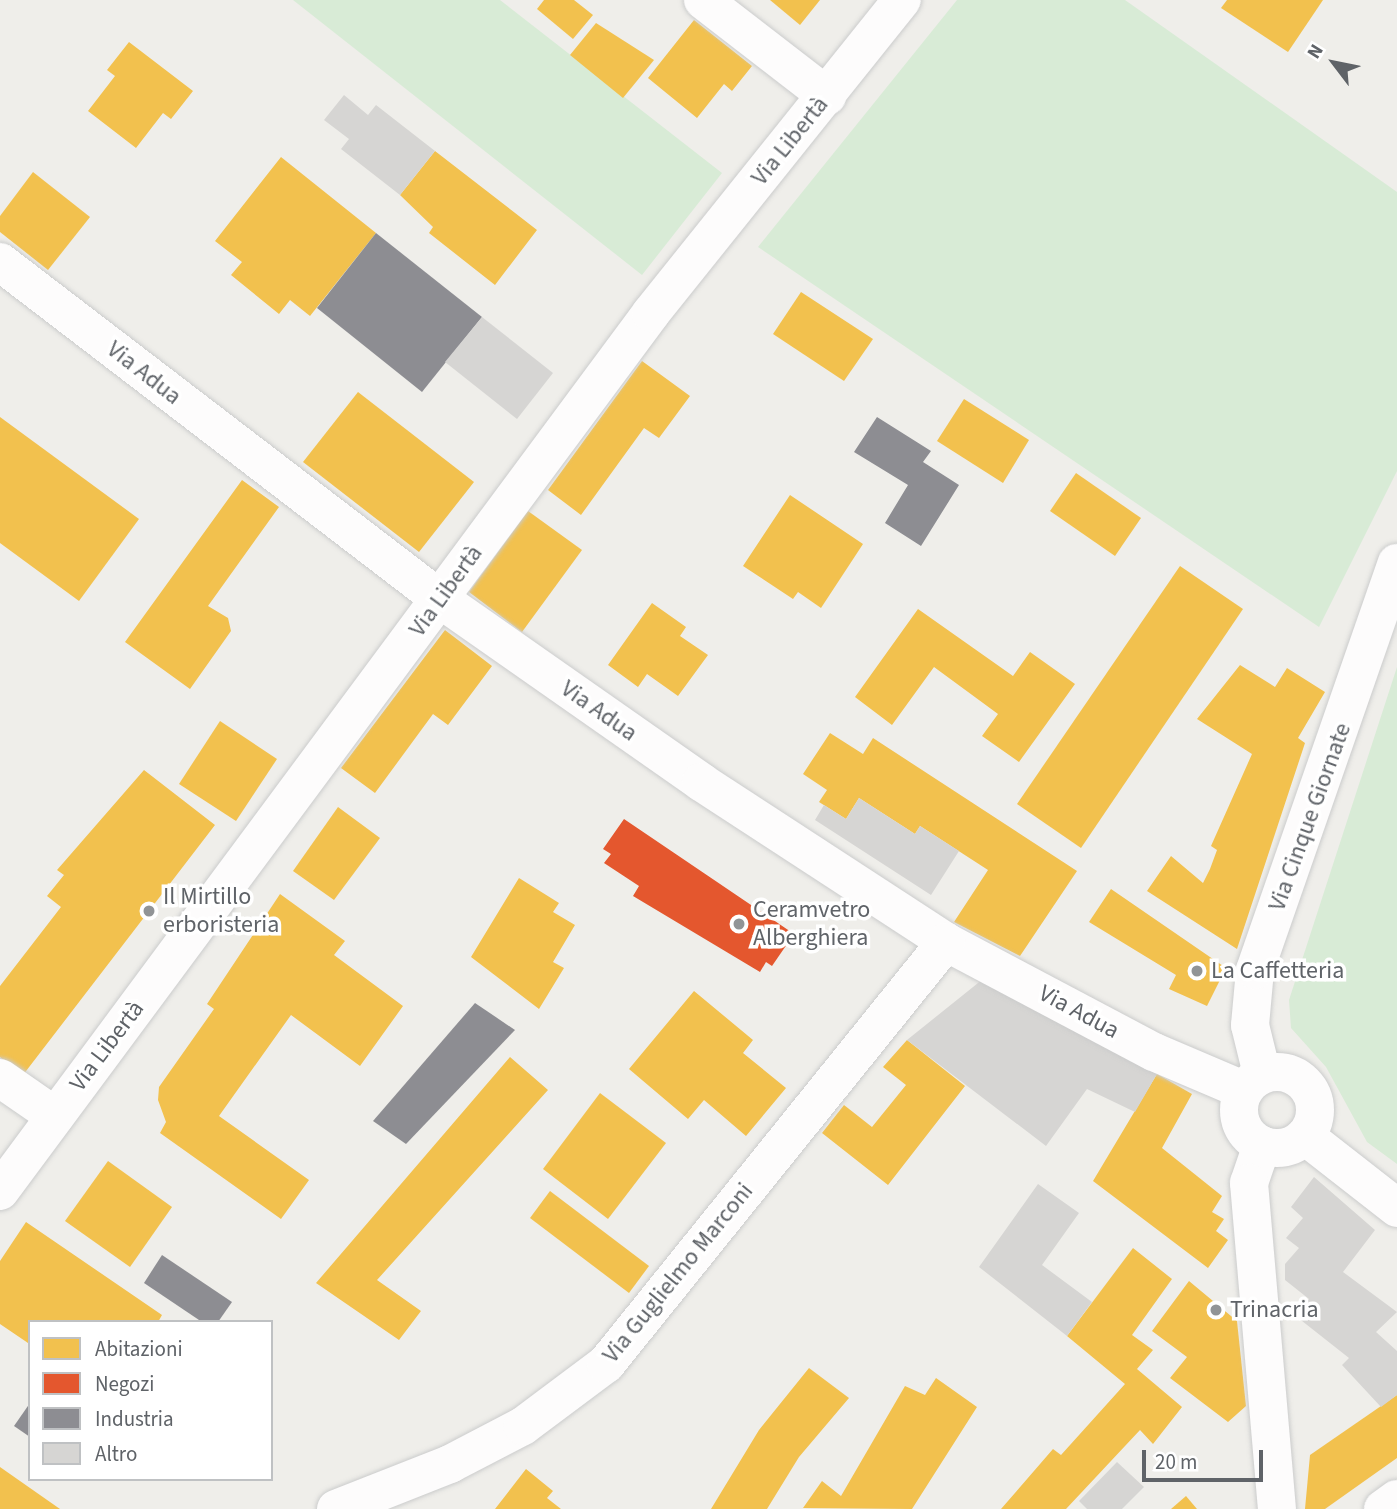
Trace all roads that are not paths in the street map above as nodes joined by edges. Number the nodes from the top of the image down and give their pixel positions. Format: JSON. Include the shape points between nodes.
{"nodes":[{"id":1,"x":703,"y":0,"type":"edge"},
{"id":2,"x":902,"y":0,"type":"edge"},
{"id":3,"x":827,"y":96,"type":"junction"},
{"id":4,"x":0,"y":262,"type":"edge"},
{"id":5,"x":1397,"y":563,"type":"edge"},
{"id":6,"x":440,"y":599,"type":"junction"},
{"id":7,"x":946,"y":942,"type":"junction"},
{"id":8,"x":0,"y":1078,"type":"edge"},
{"id":9,"x":1253,"y":1082,"type":"junction"},
{"id":10,"x":55,"y":1116,"type":"junction"},
{"id":11,"x":1305,"y":1136,"type":"junction"},
{"id":12,"x":1262,"y":1145,"type":"junction"},
{"id":13,"x":0,"y":1191,"type":"edge"},
{"id":14,"x":1397,"y":1209,"type":"edge"},
{"id":15,"x":1397,"y":1499,"type":"edge"},
{"id":16,"x":336,"y":1509,"type":"edge"},
{"id":17,"x":1277,"y":1509,"type":"edge"},
{"id":18,"x":1383,"y":1509,"type":"edge"}],
"edges":[{"from":1,"to":3,"type":"street"},
{"from":2,"to":3,"type":"street","name":"Via Libertà"},
{"from":3,"to":6,"type":"street","name":"Via Libertà","via":[[651,313]]},
{"from":4,"to":6,"type":"street","name":"Via Adua"},
{"from":5,"to":9,"type":"street","name":"Via Cinque Giornate","via":[[1255,970],[1250,1025]]},
{"from":6,"to":7,"type":"street","name":"Via Adua"},
{"from":6,"to":10,"type":"street","name":"Via Libertà"},
{"from":7,"to":9,"type":"street","name":"Via Adua","via":[[1154,1052]]},
{"from":7,"to":16,"type":"street","name":"Via Guglielmo Marconi","via":[[606,1364],[523,1426],[450,1464]]},
{"from":8,"to":10,"type":"street"},
{"from":9,"to":11,"type":"street","via":[[1288,1073],[1308,1087],[1315,1103]]},
{"from":9,"to":12,"type":"street","via":[[1240,1122]]},
{"from":10,"to":13,"type":"street","name":"Via Libertà"},
{"from":11,"to":12,"type":"street","via":[[1285,1147]]},
{"from":11,"to":14,"type":"street"},
{"from":12,"to":17,"type":"street","via":[[1249,1183]]},
{"from":15,"to":18,"type":"street"}]}
